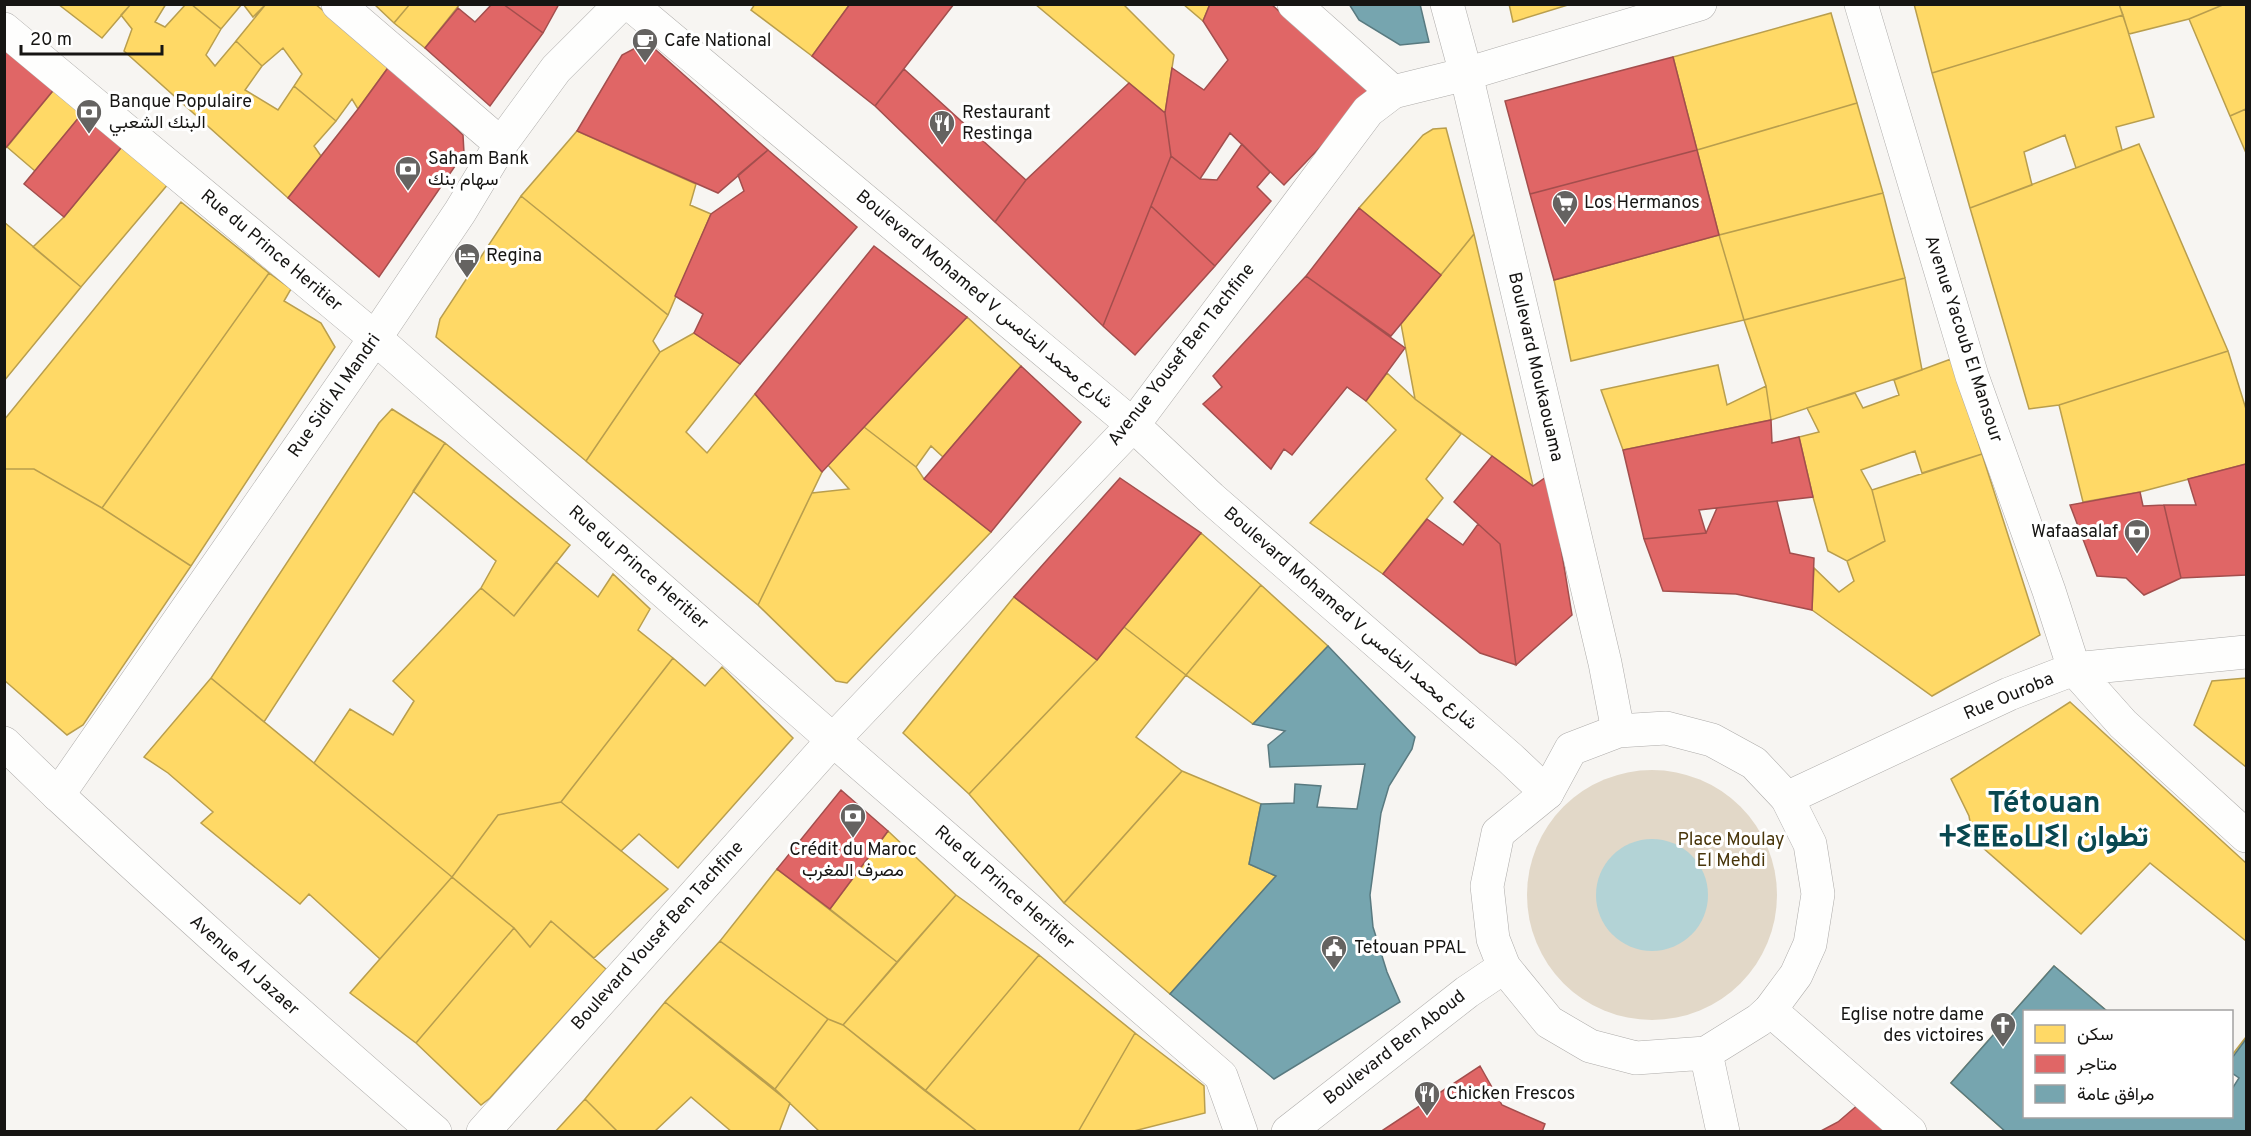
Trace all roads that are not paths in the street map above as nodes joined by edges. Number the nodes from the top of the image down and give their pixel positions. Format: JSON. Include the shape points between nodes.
{"nodes":[{"id":1,"x":338,"y":4,"type":"edge"},
{"id":2,"x":621,"y":4,"type":"edge"},
{"id":3,"x":630,"y":4,"type":"edge"},
{"id":4,"x":1294,"y":4,"type":"edge"},
{"id":5,"x":1448,"y":4,"type":"edge"},
{"id":6,"x":1700,"y":4,"type":"edge"},
{"id":7,"x":1861,"y":4,"type":"edge"},
{"id":8,"x":4,"y":29,"type":"edge"},
{"id":9,"x":1466,"y":74,"type":"junction"},
{"id":10,"x":1393,"y":92,"type":"junction"},
{"id":11,"x":501,"y":144,"type":"junction"},
{"id":12,"x":375,"y":338,"type":"junction"},
{"id":13,"x":1133,"y":425,"type":"junction"},
{"id":14,"x":2247,"y":652,"type":"edge"},
{"id":15,"x":2074,"y":669,"type":"junction"},
{"id":16,"x":1618,"y":731,"type":"junction"},
{"id":17,"x":833,"y":740,"type":"junction"},
{"id":18,"x":4,"y":742,"type":"edge"},
{"id":19,"x":1547,"y":793,"type":"junction"},
{"id":20,"x":58,"y":795,"type":"junction"},
{"id":21,"x":1787,"y":798,"type":"junction"},
{"id":22,"x":2247,"y":836,"type":"edge"},
{"id":23,"x":1504,"y":967,"type":"junction"},
{"id":24,"x":1770,"y":1010,"type":"junction"},
{"id":25,"x":1706,"y":1053,"type":"junction"},
{"id":26,"x":435,"y":1131,"type":"edge"},
{"id":27,"x":483,"y":1131,"type":"edge"},
{"id":28,"x":1241,"y":1131,"type":"edge"},
{"id":29,"x":1288,"y":1131,"type":"edge"},
{"id":30,"x":1723,"y":1131,"type":"edge"},
{"id":31,"x":1911,"y":1131,"type":"edge"}],
"edges":[{"from":1,"to":11,"type":"street"},
{"from":2,"to":11,"type":"street","name":"Rue Sidi Al Mandri","via":[[556,69]]},
{"from":3,"to":13,"type":"street","name":"Boulevard Mohamed V شارع محمد الخامس"},
{"from":4,"to":10,"type":"street"},
{"from":5,"to":9,"type":"street","name":"Boulevard Moukaouama"},
{"from":6,"to":9,"type":"street","name":"Avenue Yousef Ben Tachfine"},
{"from":7,"to":15,"type":"street","name":"Avenue Yacoub El Mansour","via":[[1972,376]]},
{"from":8,"to":12,"type":"street","name":"Rue du Prince Heritier"},
{"from":9,"to":10,"type":"street","name":"Avenue Yousef Ben Tachfine"},
{"from":9,"to":16,"type":"street","name":"Boulevard Moukaouama"},
{"from":10,"to":13,"type":"street","name":"Avenue Yousef Ben Tachfine","via":[[1368,111]]},
{"from":11,"to":12,"type":"street","name":"Rue Sidi Al Mandri"},
{"from":12,"to":17,"type":"street","name":"Rue du Prince Heritier"},
{"from":12,"to":20,"type":"street","name":"Rue Sidi Al Mandri"},
{"from":13,"to":17,"type":"street","name":"Avenue Yousef Ben Tachfine"},
{"from":13,"to":19,"type":"street","name":"Boulevard Mohamed V شارع محمد الخامس","via":[[1210,498]]},
{"from":14,"to":15,"type":"street","name":"Rue Ouroba"},
{"from":15,"to":21,"type":"street","name":"Rue Ouroba","via":[[2009,694]]},
{"from":15,"to":22,"type":"street","via":[[2123,724]]},
{"from":16,"to":19,"type":"street","via":[[1571,749]]},
{"from":16,"to":21,"type":"street","via":[[1666,728],[1712,740],[1754,763]]},
{"from":17,"to":27,"type":"street","name":"Boulevard Yousef Ben Tachfine"},
{"from":17,"to":28,"type":"street","name":"Rue du Prince Heritier","via":[[1221,1076]]},
{"from":18,"to":20,"type":"street","name":"Avenue Al Jazaer"},
{"from":19,"to":23,"type":"street","via":[[1498,833],[1487,885],[1493,939]]},
{"from":20,"to":26,"type":"street","name":"Avenue Al Jazaer","via":[[192,920]]},
{"from":21,"to":24,"type":"street","via":[[1810,844],[1818,894],[1810,944],[1796,975]]},
{"from":23,"to":25,"type":"street","via":[[1548,1022],[1590,1046],[1636,1058]]},
{"from":23,"to":29,"type":"street","name":"Boulevard Ben Aboud"},
{"from":24,"to":25,"type":"street"},
{"from":24,"to":31,"type":"street"},
{"from":25,"to":30,"type":"street"}]}
